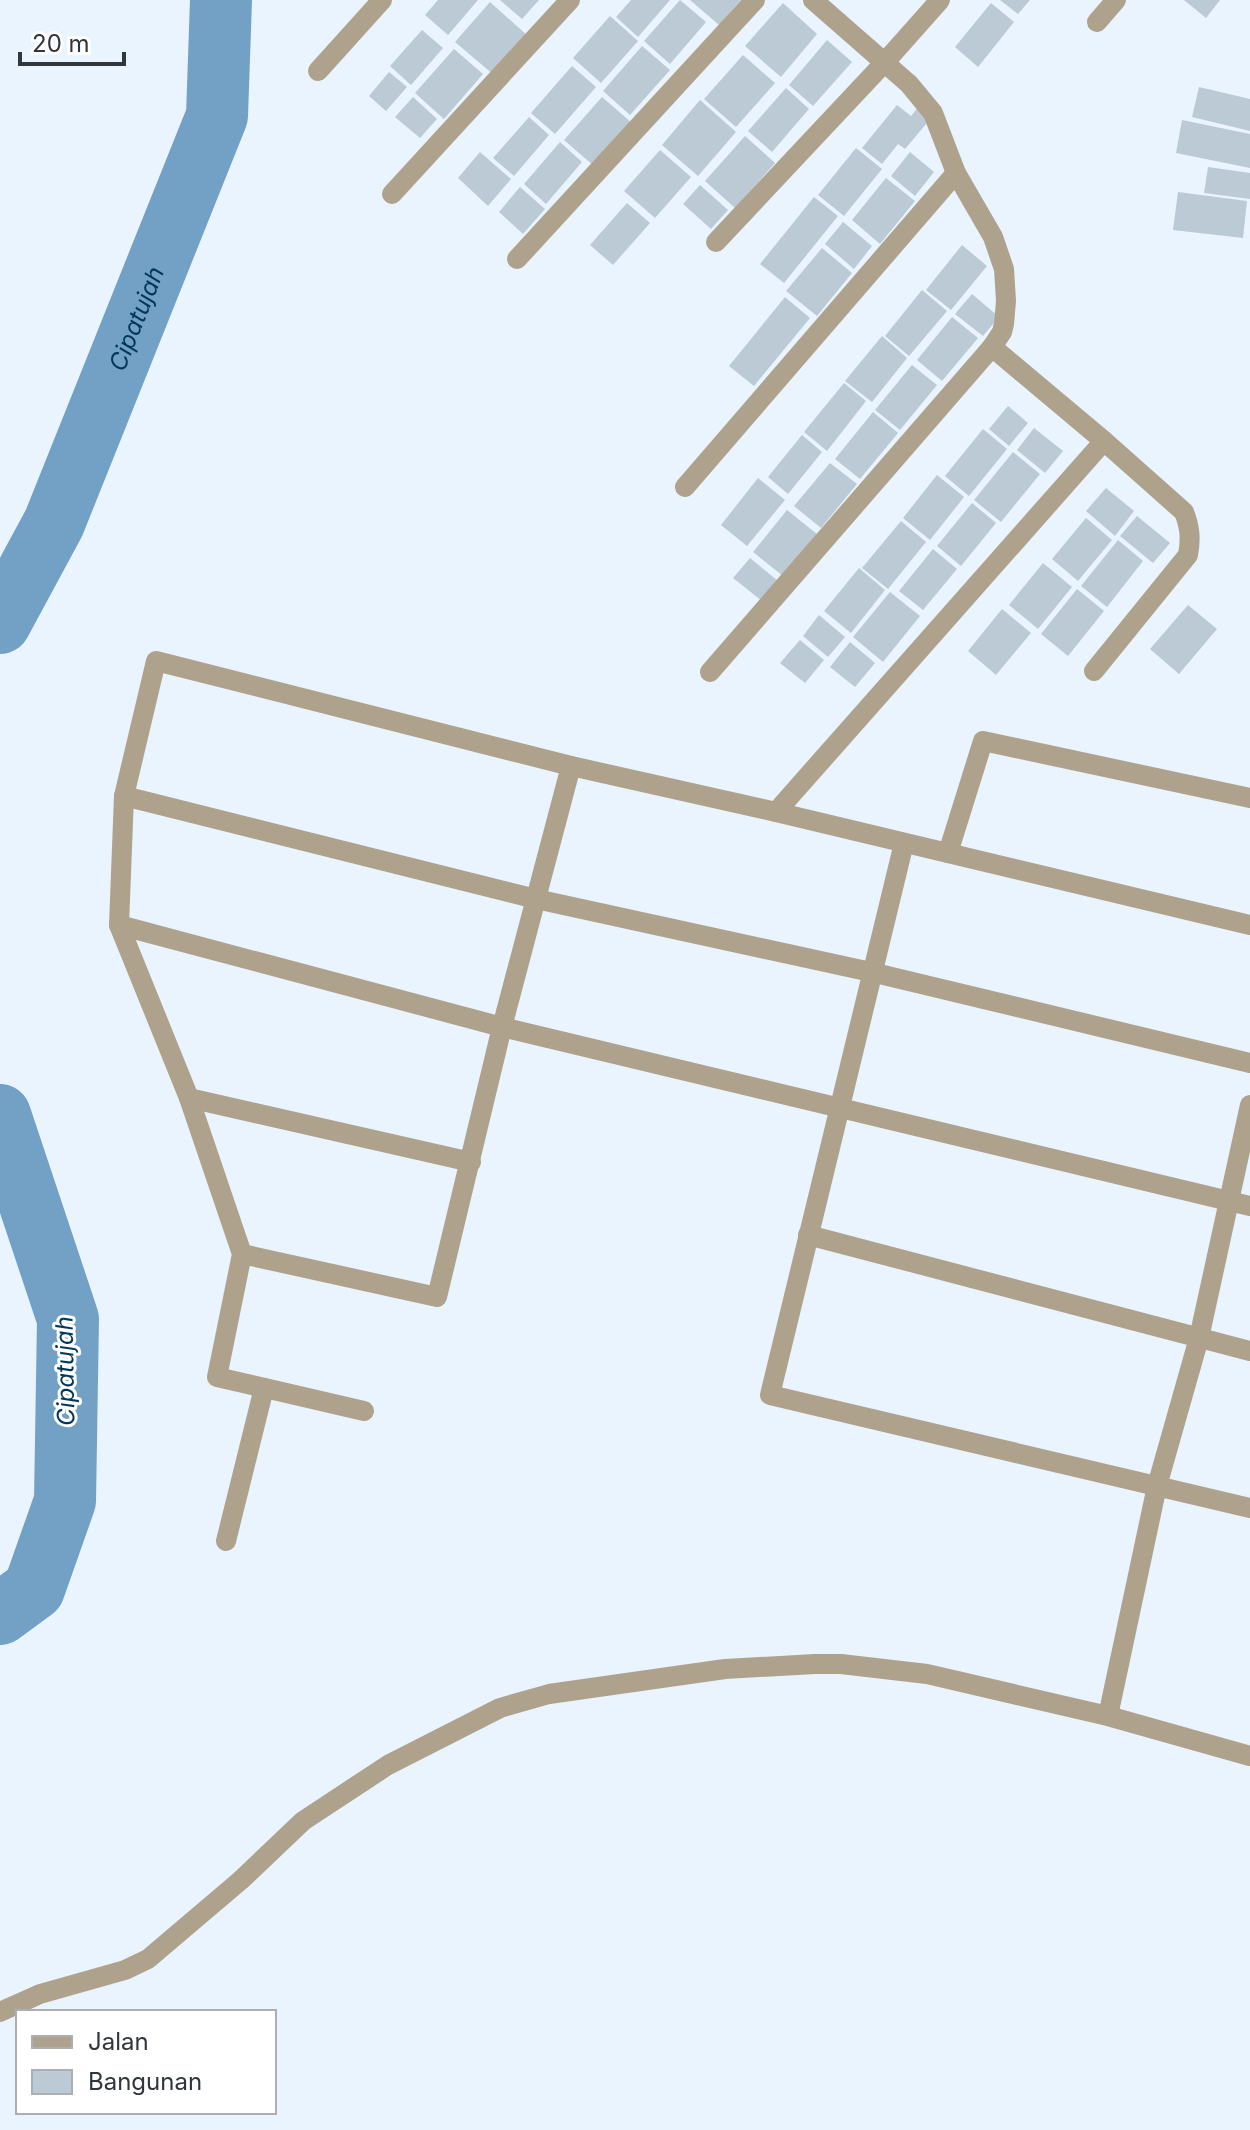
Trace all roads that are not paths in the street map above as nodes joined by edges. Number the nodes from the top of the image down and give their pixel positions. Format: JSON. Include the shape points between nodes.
{"nodes":[{"id":1,"x":382,"y":0,"type":"edge"},
{"id":2,"x":570,"y":0,"type":"edge"},
{"id":3,"x":755,"y":0,"type":"edge"},
{"id":4,"x":813,"y":0,"type":"edge"},
{"id":5,"x":940,"y":0,"type":"edge"},
{"id":6,"x":1116,"y":0,"type":"edge"},
{"id":7,"x":1097,"y":22,"type":"dead end"},
{"id":8,"x":885,"y":62,"type":"junction"},
{"id":9,"x":318,"y":71,"type":"dead end"},
{"id":10,"x":956,"y":173,"type":"junction"},
{"id":11,"x":392,"y":194,"type":"dead end"},
{"id":12,"x":716,"y":242,"type":"dead end"},
{"id":13,"x":517,"y":259,"type":"dead end"},
{"id":14,"x":992,"y":347,"type":"junction"},
{"id":15,"x":1104,"y":441,"type":"junction"},
{"id":16,"x":685,"y":487,"type":"dead end"},
{"id":17,"x":1094,"y":671,"type":"dead end"},
{"id":18,"x":710,"y":672,"type":"dead end"},
{"id":19,"x":571,"y":766,"type":"junction"},
{"id":20,"x":124,"y":796,"type":"junction"},
{"id":21,"x":1250,"y":798,"type":"edge"},
{"id":22,"x":776,"y":812,"type":"junction"},
{"id":23,"x":904,"y":843,"type":"junction"},
{"id":24,"x":948,"y":853,"type":"junction"},
{"id":25,"x":536,"y":899,"type":"junction"},
{"id":26,"x":119,"y":925,"type":"junction"},
{"id":27,"x":1250,"y":925,"type":"edge"},
{"id":28,"x":871,"y":972,"type":"junction"},
{"id":29,"x":502,"y":1027,"type":"junction"},
{"id":30,"x":1250,"y":1063,"type":"edge"},
{"id":31,"x":189,"y":1098,"type":"junction"},
{"id":32,"x":1250,"y":1105,"type":"edge"},
{"id":33,"x":840,"y":1108,"type":"junction"},
{"id":34,"x":471,"y":1162,"type":"junction"},
{"id":35,"x":1229,"y":1201,"type":"junction"},
{"id":36,"x":1250,"y":1206,"type":"edge"},
{"id":37,"x":808,"y":1235,"type":"junction"},
{"id":38,"x":242,"y":1254,"type":"junction"},
{"id":39,"x":1199,"y":1338,"type":"junction"},
{"id":40,"x":1250,"y":1351,"type":"edge"},
{"id":41,"x":264,"y":1388,"type":"junction"},
{"id":42,"x":364,"y":1411,"type":"dead end"},
{"id":43,"x":1157,"y":1486,"type":"junction"},
{"id":44,"x":1250,"y":1508,"type":"edge"},
{"id":45,"x":226,"y":1541,"type":"dead end"},
{"id":46,"x":1108,"y":1716,"type":"junction"},
{"id":47,"x":1250,"y":1756,"type":"edge"},
{"id":48,"x":0,"y":2012,"type":"edge"}],
"edges":[{"from":1,"to":9,"type":"street"},
{"from":2,"to":11,"type":"street"},
{"from":3,"to":13,"type":"street"},
{"from":4,"to":8,"type":"street"},
{"from":5,"to":8,"type":"street"},
{"from":6,"to":7,"type":"street"},
{"from":8,"to":10,"type":"street","via":[[933,113]]},
{"from":8,"to":12,"type":"street"},
{"from":10,"to":14,"type":"street","via":[[993,237],[1004,269],[1004,324]]},
{"from":10,"to":16,"type":"street"},
{"from":14,"to":15,"type":"street"},
{"from":14,"to":18,"type":"street"},
{"from":15,"to":17,"type":"street","via":[[1184,512],[1190,541],[1188,555]]},
{"from":15,"to":22,"type":"street"},
{"from":19,"to":20,"type":"street","via":[[156,661]]},
{"from":19,"to":22,"type":"street"},
{"from":19,"to":25,"type":"street"},
{"from":20,"to":25,"type":"street"},
{"from":20,"to":26,"type":"street"},
{"from":21,"to":24,"type":"street","via":[[983,741]]},
{"from":22,"to":23,"type":"street"},
{"from":23,"to":24,"type":"street"},
{"from":23,"to":28,"type":"street"},
{"from":24,"to":27,"type":"street"},
{"from":25,"to":28,"type":"street"},
{"from":25,"to":29,"type":"street"},
{"from":26,"to":29,"type":"street"},
{"from":26,"to":31,"type":"street"},
{"from":28,"to":30,"type":"street"},
{"from":28,"to":33,"type":"street"},
{"from":29,"to":33,"type":"street"},
{"from":29,"to":34,"type":"street"},
{"from":31,"to":34,"type":"street"},
{"from":31,"to":38,"type":"street"},
{"from":32,"to":35,"type":"street"},
{"from":33,"to":35,"type":"street"},
{"from":33,"to":37,"type":"street"},
{"from":34,"to":38,"type":"street","via":[[437,1297]]},
{"from":35,"to":36,"type":"street"},
{"from":35,"to":39,"type":"street"},
{"from":37,"to":39,"type":"street"},
{"from":37,"to":43,"type":"street","via":[[770,1395]]},
{"from":38,"to":41,"type":"street","via":[[217,1377]]},
{"from":39,"to":40,"type":"street"},
{"from":39,"to":43,"type":"street"},
{"from":41,"to":42,"type":"street"},
{"from":41,"to":45,"type":"street"},
{"from":43,"to":44,"type":"street"},
{"from":43,"to":46,"type":"street"},
{"from":46,"to":47,"type":"street"},
{"from":46,"to":48,"type":"street","via":[[927,1674],[841,1664],[725,1669],[532,1698],[500,1708],[388,1765],[303,1821],[148,1959]]}]}
